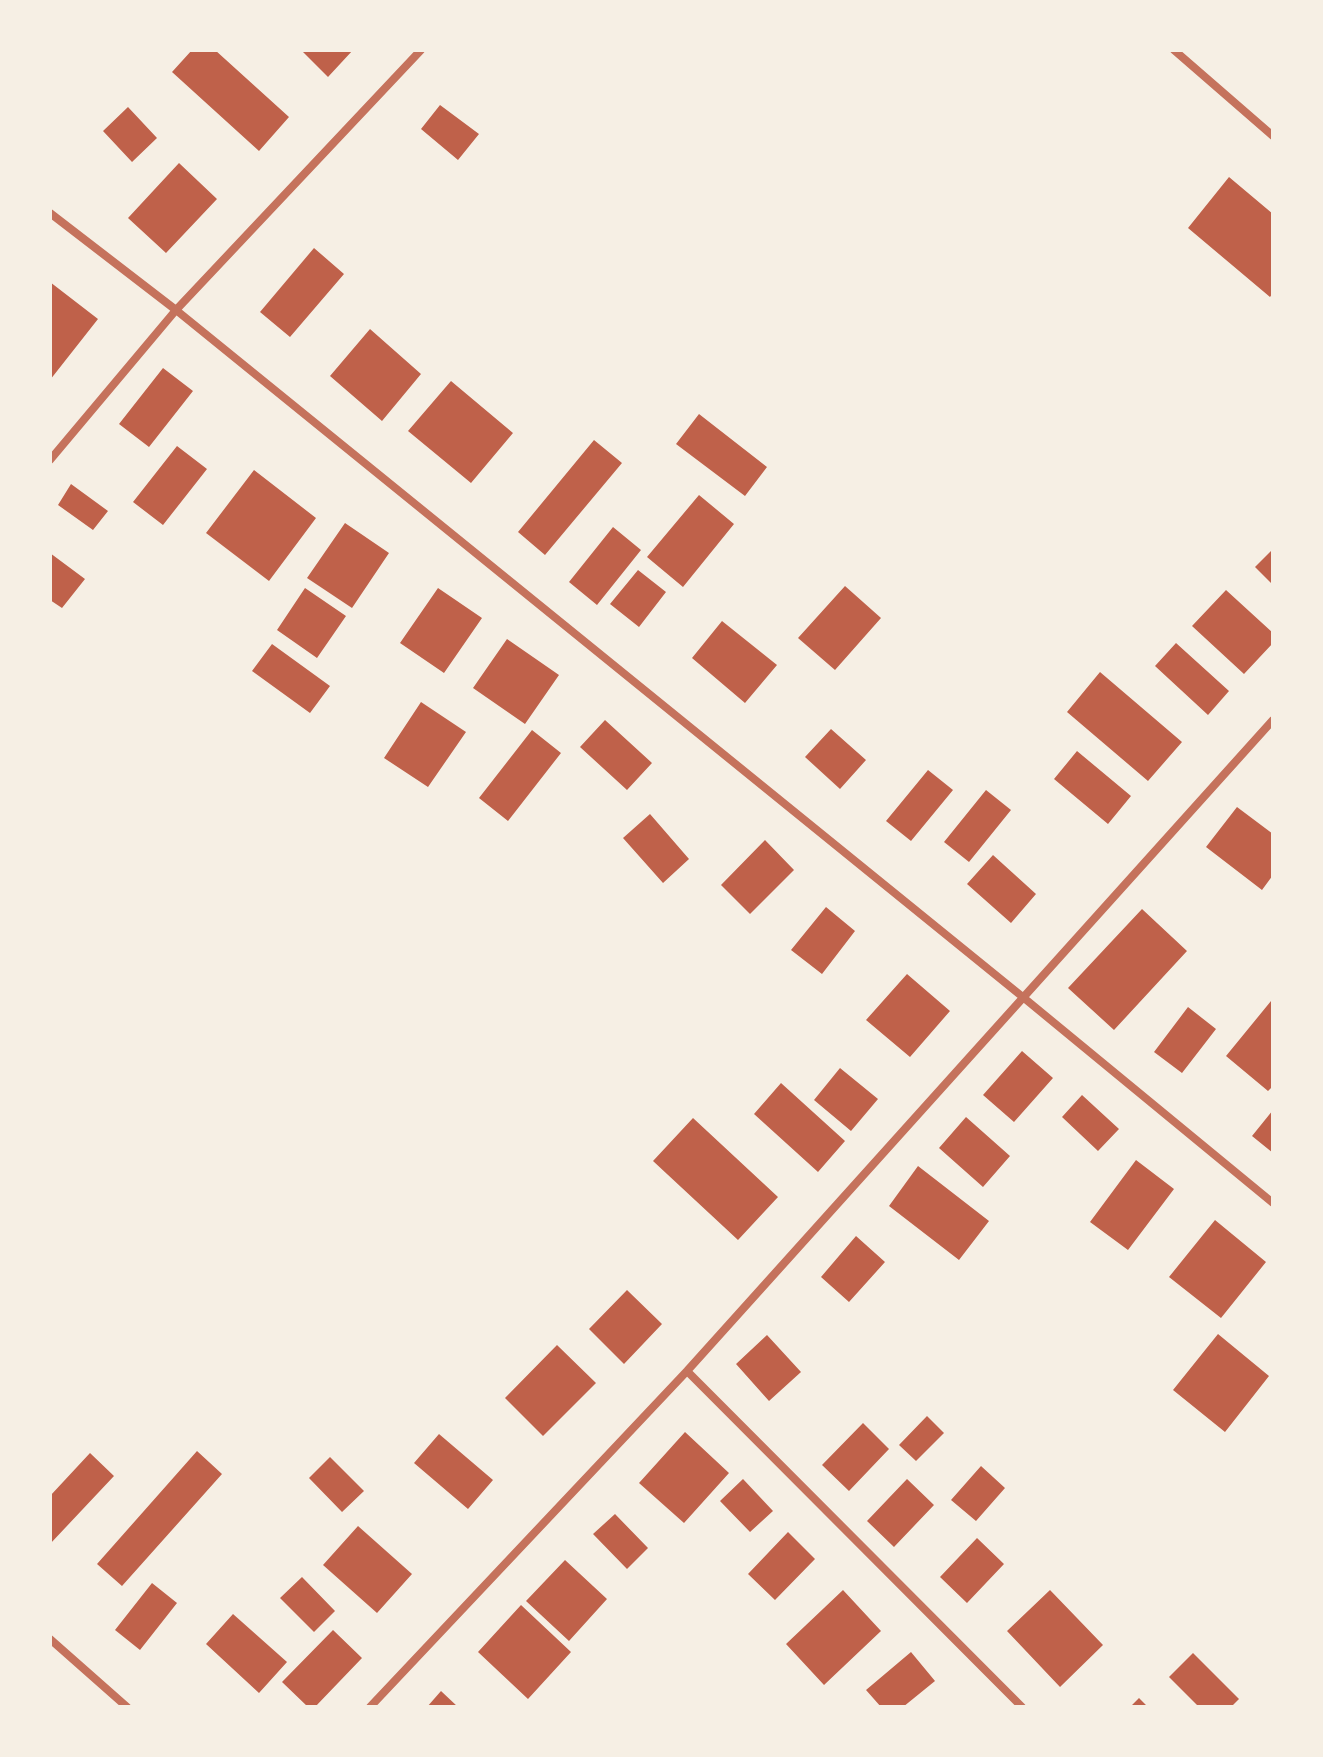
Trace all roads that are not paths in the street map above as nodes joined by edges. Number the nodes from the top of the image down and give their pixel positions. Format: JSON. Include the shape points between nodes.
{"nodes":[{"id":1,"x":421,"y":50,"type":"edge"},
{"id":2,"x":1174,"y":50,"type":"edge"},
{"id":3,"x":1273,"y":136,"type":"edge"},
{"id":4,"x":50,"y":213,"type":"edge"},
{"id":5,"x":176,"y":310,"type":"junction"},
{"id":6,"x":50,"y":460,"type":"edge"},
{"id":7,"x":1273,"y":720,"type":"edge"},
{"id":8,"x":1024,"y":998,"type":"junction"},
{"id":9,"x":1273,"y":1203,"type":"edge"},
{"id":10,"x":687,"y":1371,"type":"junction"},
{"id":11,"x":50,"y":1639,"type":"edge"},
{"id":12,"x":127,"y":1707,"type":"edge"},
{"id":13,"x":370,"y":1707,"type":"edge"},
{"id":14,"x":1022,"y":1707,"type":"edge"}],
"edges":[{"from":1,"to":5,"type":"street"},
{"from":2,"to":3,"type":"street"},
{"from":4,"to":5,"type":"street"},
{"from":5,"to":6,"type":"street"},
{"from":5,"to":8,"type":"street"},
{"from":7,"to":8,"type":"street"},
{"from":8,"to":9,"type":"street"},
{"from":8,"to":10,"type":"street"},
{"from":10,"to":13,"type":"street"},
{"from":10,"to":14,"type":"street"},
{"from":11,"to":12,"type":"street"}]}
